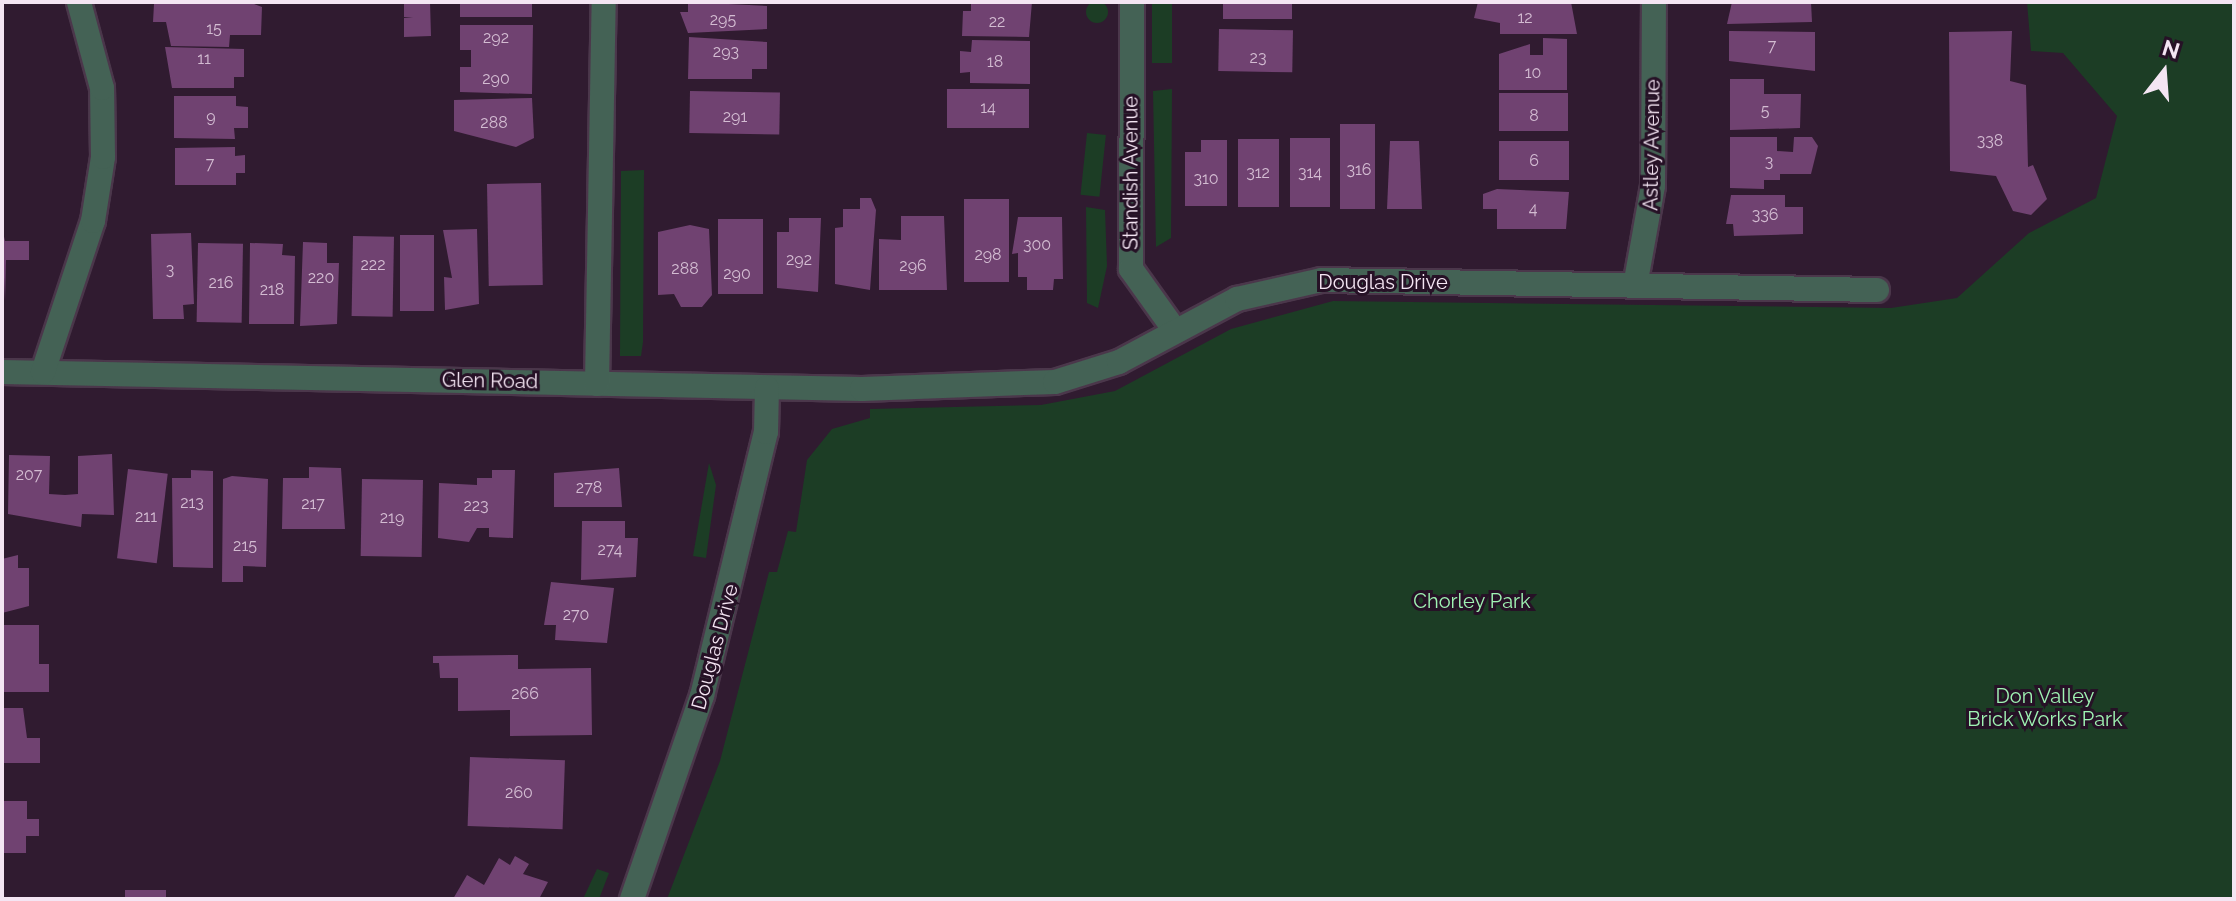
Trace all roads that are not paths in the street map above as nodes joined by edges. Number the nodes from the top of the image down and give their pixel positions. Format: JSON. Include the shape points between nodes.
{"nodes":[{"id":1,"x":79,"y":2,"type":"edge"},
{"id":2,"x":604,"y":2,"type":"edge"},
{"id":3,"x":1132,"y":2,"type":"edge"},
{"id":4,"x":1654,"y":2,"type":"edge"},
{"id":5,"x":1635,"y":286,"type":"junction"},
{"id":6,"x":1877,"y":290,"type":"dead end"},
{"id":7,"x":1174,"y":329,"type":"junction"},
{"id":8,"x":2,"y":372,"type":"edge"},
{"id":9,"x":43,"y":372,"type":"junction"},
{"id":10,"x":597,"y":384,"type":"junction"},
{"id":11,"x":767,"y":388,"type":"junction"},
{"id":12,"x":632,"y":899,"type":"edge"}],
"edges":[{"from":1,"to":9,"type":"street","via":[[102,88],[103,157],[93,221]]},
{"from":2,"to":10,"type":"street"},
{"from":3,"to":7,"type":"street","name":"Standish Avenue","via":[[1131,269]]},
{"from":4,"to":5,"type":"street","name":"Astley Avenue","via":[[1653,186]]},
{"from":5,"to":6,"type":"street","name":"Douglas Drive"},
{"from":5,"to":7,"type":"street","name":"Douglas Drive","via":[[1321,280],[1237,299]]},
{"from":7,"to":11,"type":"street","name":"Douglas Drive","via":[[1110,366],[1055,382]]},
{"from":8,"to":9,"type":"street","name":"Glen Road"},
{"from":9,"to":10,"type":"street","name":"Glen Road"},
{"from":10,"to":11,"type":"street","name":"Douglas Drive"},
{"from":11,"to":12,"type":"street","name":"Douglas Drive","via":[[769,419],[706,681]]}]}
